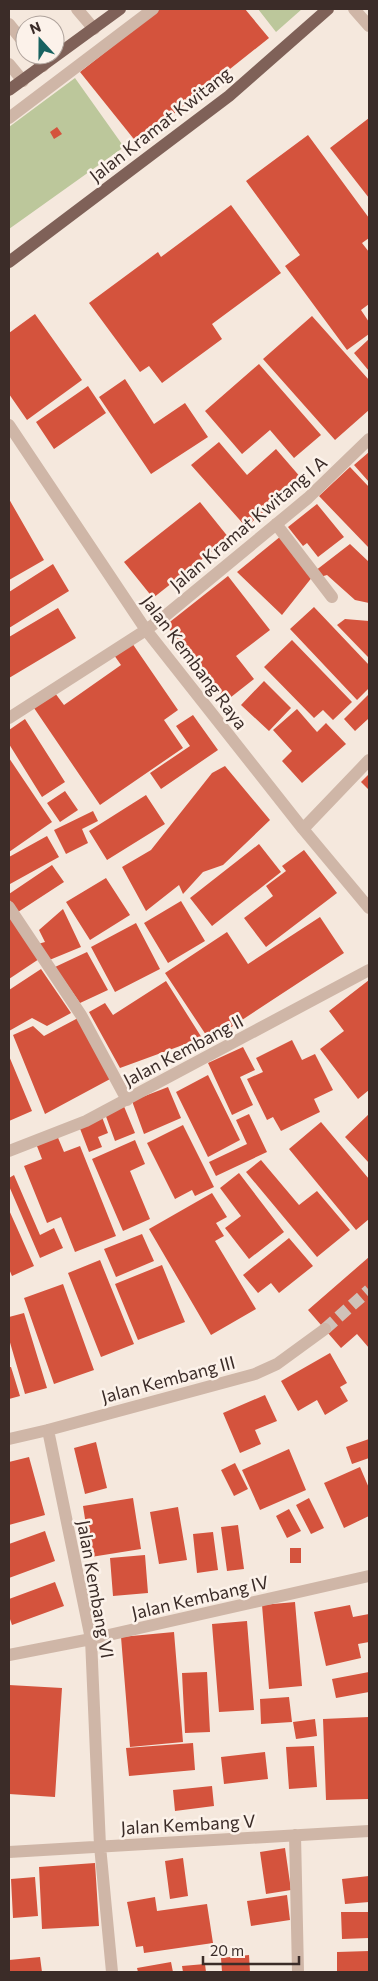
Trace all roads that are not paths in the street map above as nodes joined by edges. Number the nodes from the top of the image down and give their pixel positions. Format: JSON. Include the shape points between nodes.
{"nodes":[{"id":1,"x":77,"y":9,"type":"edge"},
{"id":2,"x":153,"y":9,"type":"edge"},
{"id":3,"x":328,"y":9,"type":"edge"},
{"id":4,"x":354,"y":9,"type":"edge"},
{"id":5,"x":112,"y":11,"type":"edge"},
{"id":6,"x":369,"y":26,"type":"edge"},
{"id":7,"x":94,"y":29,"type":"junction"},
{"id":8,"x":9,"y":64,"type":"edge"},
{"id":9,"x":43,"y":66,"type":"joint"},
{"id":10,"x":23,"y":80,"type":"junction"},
{"id":11,"x":9,"y":90,"type":"edge"},
{"id":12,"x":9,"y":118,"type":"edge"},
{"id":13,"x":9,"y":262,"type":"edge"},
{"id":14,"x":9,"y":425,"type":"edge"},
{"id":15,"x":369,"y":439,"type":"edge"},
{"id":16,"x":276,"y":524,"type":"junction"},
{"id":17,"x":332,"y":597,"type":"dead end"},
{"id":18,"x":146,"y":630,"type":"junction"},
{"id":19,"x":9,"y":718,"type":"edge"},
{"id":20,"x":369,"y":760,"type":"edge"},
{"id":21,"x":303,"y":829,"type":"junction"},
{"id":22,"x":9,"y":907,"type":"edge"},
{"id":23,"x":369,"y":908,"type":"edge"},
{"id":24,"x":369,"y":970,"type":"edge"},
{"id":25,"x":127,"y":1100,"type":"junction"},
{"id":26,"x":9,"y":1151,"type":"edge"},
{"id":27,"x":325,"y":1329,"type":"tunnel mouth"},
{"id":28,"x":48,"y":1430,"type":"junction"},
{"id":29,"x":9,"y":1438,"type":"edge"},
{"id":30,"x":369,"y":1576,"type":"edge"},
{"id":31,"x":91,"y":1639,"type":"junction"},
{"id":32,"x":9,"y":1655,"type":"edge"},
{"id":33,"x":369,"y":1830,"type":"edge"},
{"id":34,"x":295,"y":1835,"type":"junction"},
{"id":35,"x":100,"y":1846,"type":"junction"},
{"id":36,"x":9,"y":1852,"type":"edge"},
{"id":37,"x":112,"y":1972,"type":"edge"},
{"id":38,"x":298,"y":1972,"type":"edge"}],
"edges":[{"from":1,"to":7,"type":"street"},
{"from":2,"to":12,"type":"street"},
{"from":3,"to":13,"type":"main road","name":"Jalan Kramat Kwitang","via":[[229,96]]},
{"from":4,"to":6,"type":"street"},
{"from":5,"to":7,"type":"main road"},
{"from":7,"to":9,"type":"main road"},
{"from":8,"to":10,"type":"street"},
{"from":9,"to":10,"type":"main road"},
{"from":10,"to":11,"type":"main road"},
{"from":14,"to":18,"type":"street","name":"Jalan Kembang Raya"},
{"from":15,"to":16,"type":"street","name":"Jalan Kramat Kwitang I A"},
{"from":16,"to":17,"type":"street"},
{"from":16,"to":18,"type":"street","name":"Jalan Kramat Kwitang I A"},
{"from":18,"to":19,"type":"street","name":"Jalan Kramat Kwitang I A"},
{"from":18,"to":21,"type":"street","name":"Jalan Kembang Raya"},
{"from":20,"to":21,"type":"street"},
{"from":21,"to":23,"type":"street","name":"Jalan Kembang Raya"},
{"from":22,"to":25,"type":"street","via":[[81,1015]]},
{"from":24,"to":25,"type":"street","name":"Jalan Kembang II"},
{"from":25,"to":26,"type":"street","name":"Jalan Kembang II","via":[[86,1121]]},
{"from":27,"to":28,"type":"street","name":"Jalan Kembang III","via":[[277,1364],[255,1374]]},
{"from":28,"to":29,"type":"street","name":"Jalan Kembang III"},
{"from":28,"to":31,"type":"street","name":"Jalan Kembang VI"},
{"from":30,"to":31,"type":"street","name":"Jalan Kembang IV"},
{"from":31,"to":32,"type":"street","name":"Jalan Kembang IV"},
{"from":31,"to":35,"type":"street","name":"Jalan Kembang VI"},
{"from":33,"to":34,"type":"street","name":"Jalan Kembang V"},
{"from":34,"to":35,"type":"street","name":"Jalan Kembang V"},
{"from":34,"to":38,"type":"street"},
{"from":35,"to":36,"type":"street","name":"Jalan Kembang V"},
{"from":35,"to":37,"type":"street","name":"Jalan Kembang VI"}]}
